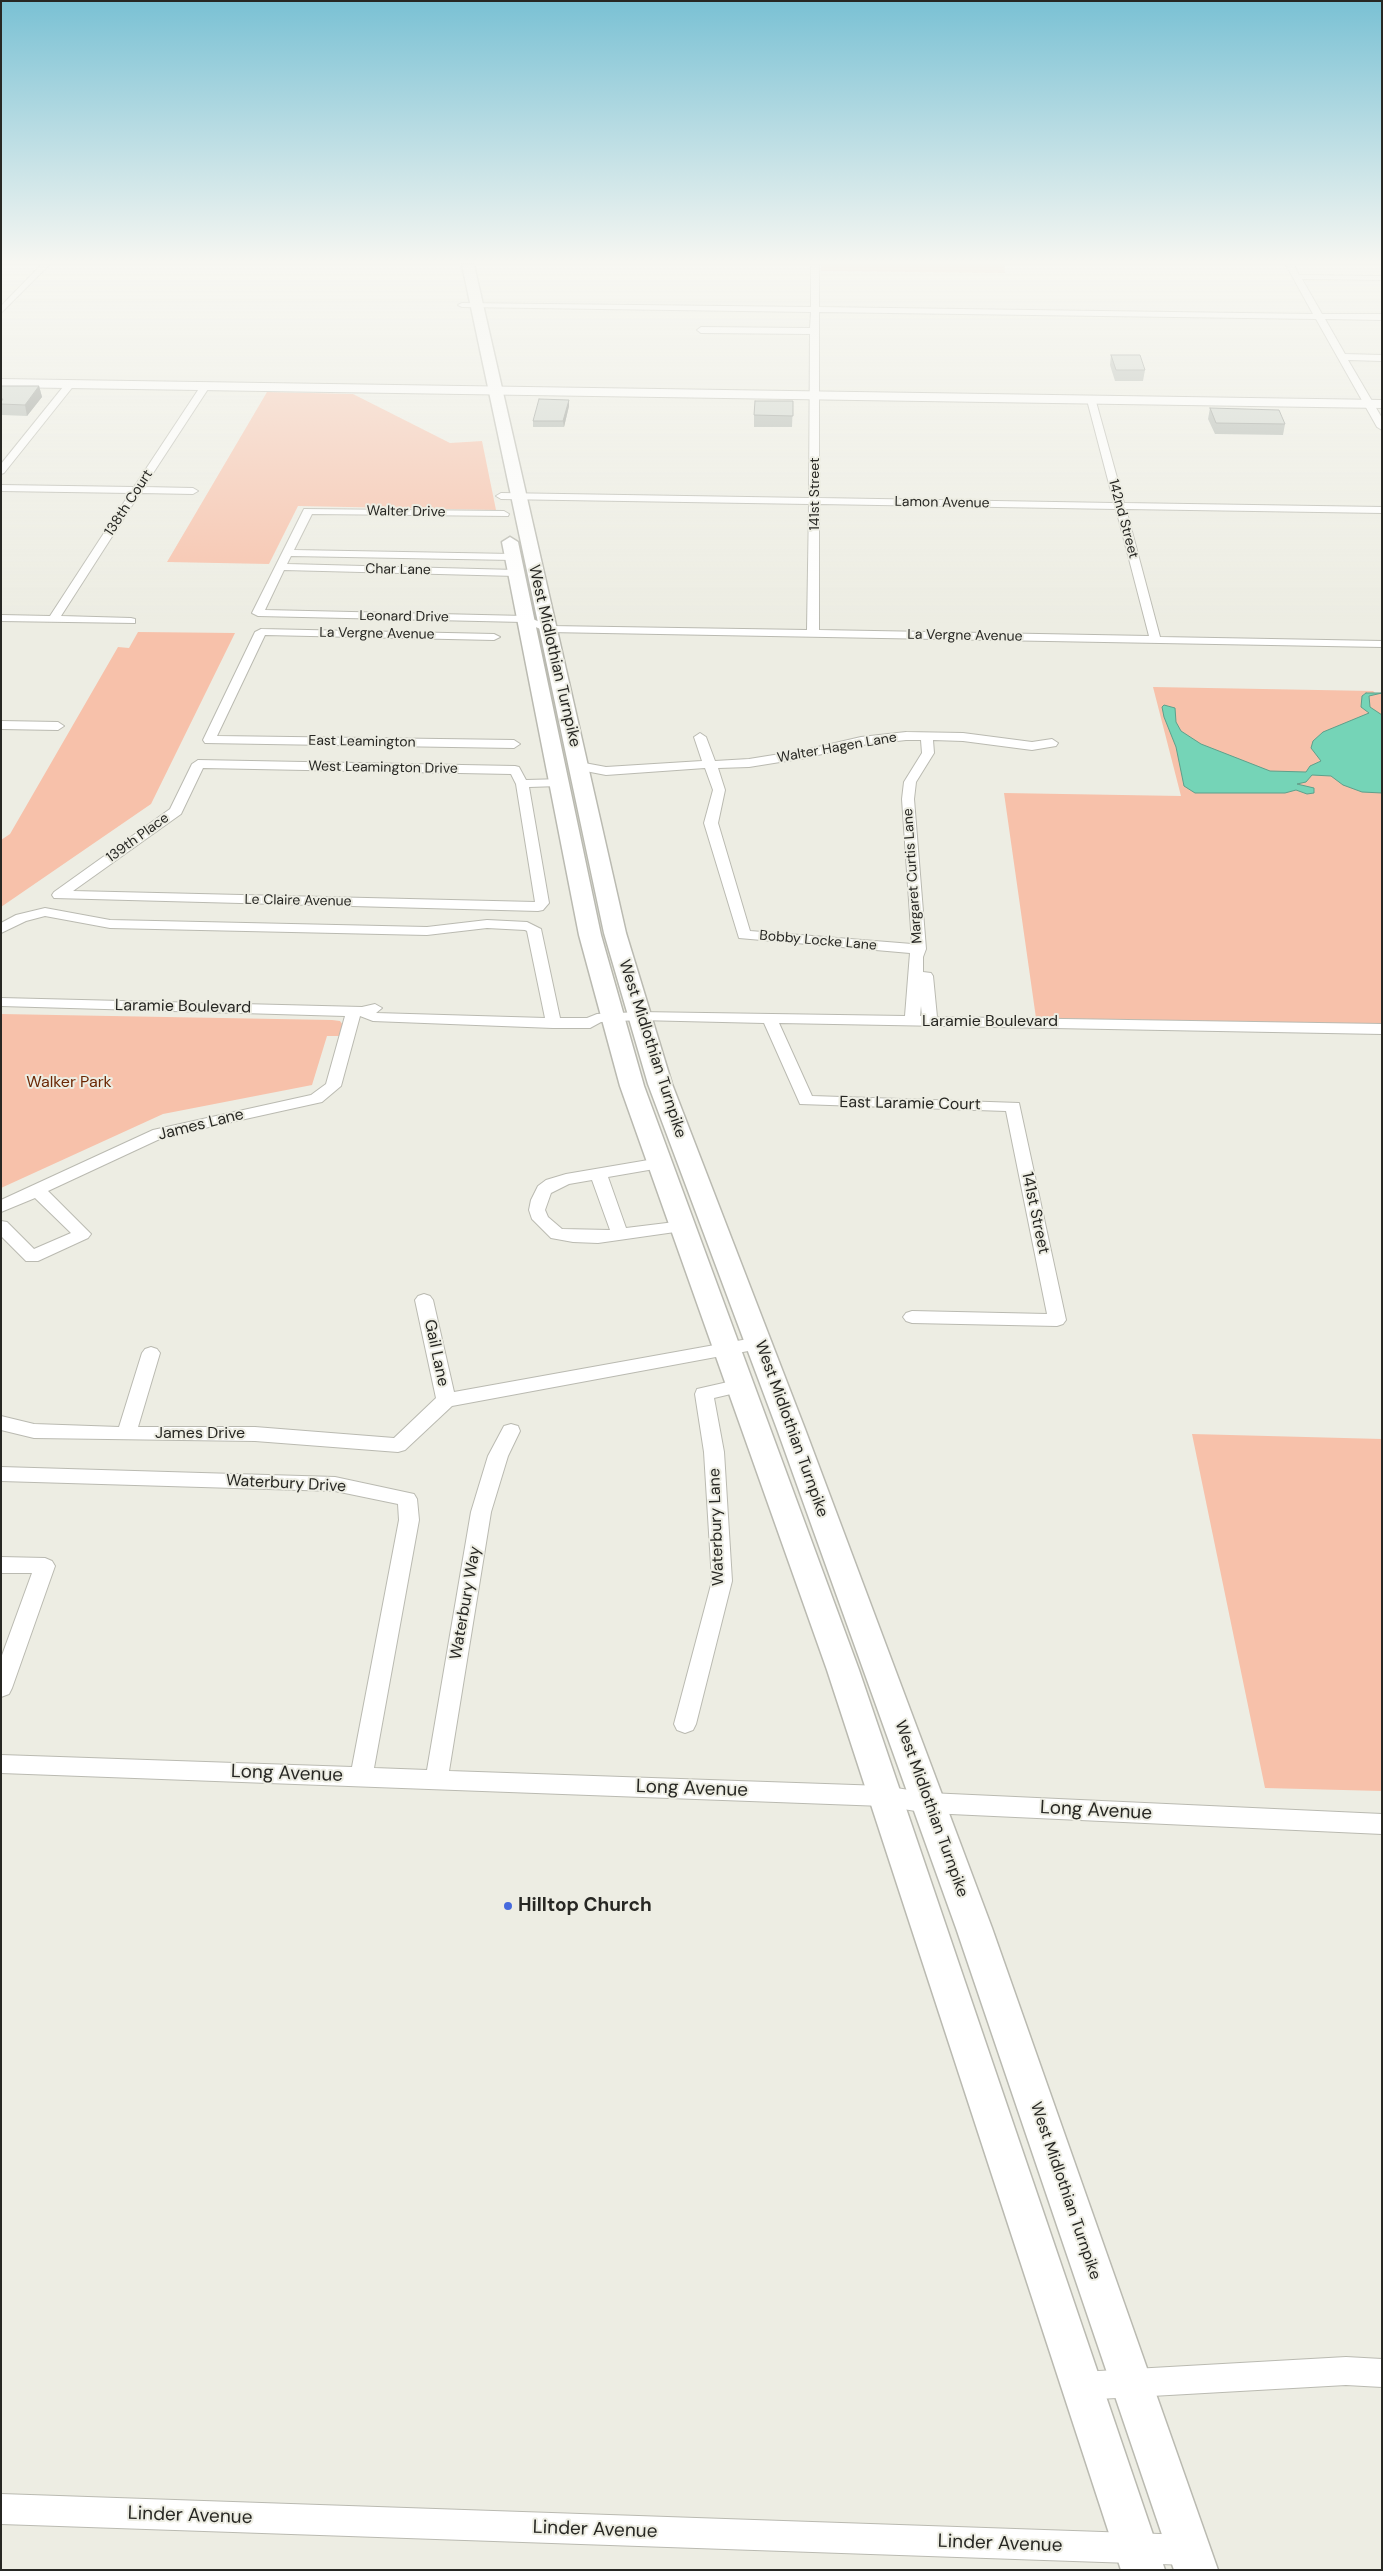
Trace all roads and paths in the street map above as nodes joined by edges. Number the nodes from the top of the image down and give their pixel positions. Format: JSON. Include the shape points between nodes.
{"nodes":[{"id":1,"x":69,"y":385,"type":"edge"},
{"id":2,"x":136,"y":385,"type":"edge"},
{"id":3,"x":478,"y":385,"type":"edge"},
{"id":4,"x":495,"y":385,"type":"edge"},
{"id":5,"x":815,"y":385,"type":"edge"},
{"id":6,"x":1362,"y":385,"type":"edge"},
{"id":7,"x":205,"y":386,"type":"junction"},
{"id":8,"x":479,"y":390,"type":"junction"},
{"id":9,"x":496,"y":390,"type":"junction"},
{"id":10,"x":815,"y":396,"type":"junction"},
{"id":11,"x":1092,"y":400,"type":"junction"},
{"id":12,"x":1375,"y":404,"type":"edge"},
{"id":13,"x":483,"y":408,"type":"dead end"},
{"id":14,"x":1382,"y":427,"type":"edge"},
{"id":15,"x":1,"y":471,"type":"edge"},
{"id":16,"x":1,"y":488,"type":"edge"},
{"id":17,"x":137,"y":490,"type":"junction"},
{"id":18,"x":193,"y":491,"type":"dead end"},
{"id":19,"x":506,"y":491,"type":"junction"},
{"id":20,"x":815,"y":501,"type":"junction"},
{"id":21,"x":1120,"y":506,"type":"junction"},
{"id":22,"x":1382,"y":510,"type":"edge"},
{"id":23,"x":504,"y":514,"type":"junction"},
{"id":24,"x":287,"y":553,"type":"junction"},
{"id":25,"x":515,"y":565,"type":"junction"},
{"id":26,"x":280,"y":567,"type":"junction"},
{"id":27,"x":1,"y":618,"type":"edge"},
{"id":28,"x":53,"y":619,"type":"junction"},
{"id":29,"x":525,"y":620,"type":"junction"},
{"id":30,"x":131,"y":621,"type":"dead end"},
{"id":31,"x":548,"y":629,"type":"junction"},
{"id":32,"x":813,"y":633,"type":"junction"},
{"id":33,"x":494,"y":636,"type":"dead end"},
{"id":34,"x":1155,"y":639,"type":"junction"},
{"id":35,"x":1382,"y":644,"type":"edge"},
{"id":36,"x":1,"y":724,"type":"edge"},
{"id":37,"x":58,"y":726,"type":"dead end"},
{"id":38,"x":927,"y":736,"type":"junction"},
{"id":39,"x":700,"y":737,"type":"dead end"},
{"id":40,"x":209,"y":740,"type":"joint"},
{"id":41,"x":1052,"y":743,"type":"dead end"},
{"id":42,"x":514,"y":744,"type":"dead end"},
{"id":43,"x":198,"y":764,"type":"joint"},
{"id":44,"x":711,"y":765,"type":"junction"},
{"id":45,"x":581,"y":775,"type":"junction"},
{"id":46,"x":559,"y":782,"type":"junction"},
{"id":47,"x":522,"y":784,"type":"junction"},
{"id":48,"x":59,"y":895,"type":"joint"},
{"id":49,"x":1,"y":929,"type":"edge"},
{"id":50,"x":918,"y":949,"type":"junction"},
{"id":51,"x":1,"y":1002,"type":"edge"},
{"id":52,"x":359,"y":1011,"type":"junction"},
{"id":53,"x":639,"y":1016,"type":"junction"},
{"id":54,"x":552,"y":1018,"type":"junction"},
{"id":55,"x":604,"y":1018,"type":"junction"},
{"id":56,"x":770,"y":1019,"type":"junction"},
{"id":57,"x":912,"y":1022,"type":"junction"},
{"id":58,"x":930,"y":1022,"type":"junction"},
{"id":59,"x":1382,"y":1029,"type":"edge"},
{"id":60,"x":1013,"y":1106,"type":"joint"},
{"id":61,"x":660,"y":1163,"type":"junction"},
{"id":62,"x":598,"y":1173,"type":"junction"},
{"id":63,"x":37,"y":1190,"type":"junction"},
{"id":64,"x":1,"y":1206,"type":"edge"},
{"id":65,"x":1,"y":1226,"type":"edge"},
{"id":66,"x":683,"y":1226,"type":"junction"},
{"id":67,"x":620,"y":1234,"type":"junction"},
{"id":68,"x":424,"y":1300,"type":"dead end"},
{"id":69,"x":912,"y":1317,"type":"dead end"},
{"id":70,"x":759,"y":1343,"type":"junction"},
{"id":71,"x":727,"y":1349,"type":"junction"},
{"id":72,"x":151,"y":1352,"type":"dead end"},
{"id":73,"x":741,"y":1385,"type":"junction"},
{"id":74,"x":446,"y":1400,"type":"junction"},
{"id":75,"x":1,"y":1423,"type":"edge"},
{"id":76,"x":511,"y":1431,"type":"dead end"},
{"id":77,"x":126,"y":1434,"type":"junction"},
{"id":78,"x":398,"y":1445,"type":"joint"},
{"id":79,"x":1,"y":1474,"type":"edge"},
{"id":80,"x":1,"y":1565,"type":"edge"},
{"id":81,"x":1,"y":1688,"type":"edge"},
{"id":82,"x":685,"y":1724,"type":"dead end"},
{"id":83,"x":1,"y":1764,"type":"edge"},
{"id":84,"x":361,"y":1777,"type":"junction"},
{"id":85,"x":436,"y":1780,"type":"junction"},
{"id":86,"x":883,"y":1796,"type":"junction"},
{"id":87,"x":929,"y":1803,"type":"junction"},
{"id":88,"x":1382,"y":1824,"type":"edge"},
{"id":89,"x":1382,"y":2372,"type":"edge"},
{"id":90,"x":1131,"y":2382,"type":"junction"},
{"id":91,"x":1082,"y":2386,"type":"junction"},
{"id":92,"x":1,"y":2509,"type":"edge"},
{"id":93,"x":1139,"y":2559,"type":"edge"},
{"id":94,"x":1193,"y":2560,"type":"edge"}],
"edges":[{"from":1,"to":15,"type":"street"},
{"from":2,"to":7,"type":"main road"},
{"from":3,"to":8,"type":"main road"},
{"from":4,"to":9,"type":"main road","name":"West Midlothian Turnpike"},
{"from":5,"to":10,"type":"street","name":"141st Street"},
{"from":6,"to":12,"type":"street"},
{"from":7,"to":8,"type":"main road"},
{"from":7,"to":17,"type":"street","name":"138th Court"},
{"from":8,"to":9,"type":"main road"},
{"from":8,"to":13,"type":"main road"},
{"from":9,"to":10,"type":"main road"},
{"from":9,"to":19,"type":"main road","name":"West Midlothian Turnpike"},
{"from":10,"to":11,"type":"main road"},
{"from":10,"to":20,"type":"street","name":"141st Street"},
{"from":11,"to":12,"type":"main road"},
{"from":11,"to":21,"type":"street","name":"142nd Street"},
{"from":12,"to":14,"type":"street"},
{"from":16,"to":17,"type":"street"},
{"from":17,"to":18,"type":"street"},
{"from":17,"to":28,"type":"street","name":"138th Court"},
{"from":19,"to":20,"type":"street","name":"Lamon Avenue"},
{"from":19,"to":23,"type":"main road","name":"West Midlothian Turnpike"},
{"from":19,"to":31,"type":"main road","name":"West Midlothian Turnpike"},
{"from":20,"to":21,"type":"street","name":"Lamon Avenue"},
{"from":20,"to":32,"type":"street","name":"141st Street"},
{"from":21,"to":22,"type":"street","name":"Lamon Avenue"},
{"from":21,"to":34,"type":"street","name":"142nd Street"},
{"from":23,"to":24,"type":"street","name":"Walter Drive","via":[[308,511]]},
{"from":23,"to":25,"type":"main road","name":"West Midlothian Turnpike"},
{"from":24,"to":25,"type":"street"},
{"from":24,"to":26,"type":"street"},
{"from":25,"to":26,"type":"street","name":"Char Lane"},
{"from":25,"to":29,"type":"main road","name":"West Midlothian Turnpike"},
{"from":26,"to":29,"type":"street","name":"Leonard Drive","via":[[258,613]]},
{"from":27,"to":28,"type":"street"},
{"from":28,"to":30,"type":"street"},
{"from":29,"to":31,"type":"street","name":"Leonard Drive"},
{"from":29,"to":46,"type":"main road","name":"West Midlothian Turnpike"},
{"from":31,"to":32,"type":"street","name":"La Vergne Avenue"},
{"from":31,"to":45,"type":"main road","name":"West Midlothian Turnpike"},
{"from":32,"to":34,"type":"street","name":"La Vergne Avenue"},
{"from":33,"to":40,"type":"street","name":"La Vergne Avenue","via":[[261,632]]},
{"from":34,"to":35,"type":"street","name":"La Vergne Avenue"},
{"from":36,"to":37,"type":"street"},
{"from":38,"to":41,"type":"street","name":"Walter Hagen Lane","via":[[1032,746]]},
{"from":38,"to":44,"type":"street","name":"Walter Hagen Lane","via":[[884,737],[782,758]]},
{"from":38,"to":50,"type":"street","name":"Margaret Curtis Lane","via":[[928,753],[910,782],[908,799]]},
{"from":39,"to":44,"type":"street"},
{"from":40,"to":42,"type":"street","name":"East Leamington"},
{"from":43,"to":47,"type":"street","name":"West Leamington Drive","via":[[515,770]]},
{"from":43,"to":48,"type":"street","name":"139th Place","via":[[176,811]]},
{"from":44,"to":45,"type":"street","name":"Walter Hagen Lane"},
{"from":44,"to":45,"type":"street","name":"Walter Hagen Lane","via":[[611,776]]},
{"from":44,"to":50,"type":"street","name":"Bobby Locke Lane","via":[[719,795],[711,823],[744,935]]},
{"from":45,"to":46,"type":"main road"},
{"from":45,"to":53,"type":"main road","name":"West Midlothian Turnpike","via":[[615,933]]},
{"from":46,"to":47,"type":"street"},
{"from":46,"to":55,"type":"main road","name":"West Midlothian Turnpike"},
{"from":47,"to":48,"type":"street","name":"Le Claire Avenue","via":[[542,902],[538,907]]},
{"from":49,"to":54,"type":"street","via":[[21,918],[45,912],[71,914],[110,924],[427,931],[511,924],[534,929]]},
{"from":50,"to":57,"type":"street","name":"Margaret Curtis Lane"},
{"from":50,"to":58,"type":"street","via":[[924,958]]},
{"from":51,"to":52,"type":"street","name":"Laramie Boulevard"},
{"from":52,"to":54,"type":"street","name":"Laramie Boulevard","via":[[373,1017]]},
{"from":52,"to":63,"type":"street","name":"James Lane","via":[[333,1086],[316,1099],[159,1133]]},
{"from":53,"to":55,"type":"street","name":"Laramie Boulevard"},
{"from":53,"to":56,"type":"street","name":"Laramie Boulevard"},
{"from":53,"to":70,"type":"main road","name":"West Midlothian Turnpike","via":[[660,1084]]},
{"from":54,"to":55,"type":"street","name":"Laramie Boulevard","via":[[590,1023]]},
{"from":55,"to":61,"type":"main road","name":"West Midlothian Turnpike"},
{"from":56,"to":57,"type":"street","name":"Laramie Boulevard"},
{"from":56,"to":60,"type":"street","name":"East Laramie Court","via":[[806,1101]]},
{"from":57,"to":58,"type":"street","name":"Laramie Boulevard"},
{"from":58,"to":59,"type":"street","name":"Laramie Boulevard"},
{"from":60,"to":69,"type":"street","name":"141st Street","via":[[1057,1320]]},
{"from":61,"to":62,"type":"street"},
{"from":61,"to":66,"type":"main road","name":"West Midlothian Turnpike"},
{"from":62,"to":67,"type":"street"},
{"from":62,"to":67,"type":"street","via":[[566,1179],[544,1190],[538,1200],[540,1219],[557,1234],[598,1237]]},
{"from":63,"to":64,"type":"street","name":"James Lane"},
{"from":63,"to":65,"type":"street","via":[[82,1234],[32,1257]]},
{"from":66,"to":67,"type":"street"},
{"from":66,"to":71,"type":"main road","name":"West Midlothian Turnpike"},
{"from":68,"to":74,"type":"street","name":"Gail Lane"},
{"from":70,"to":71,"type":"street"},
{"from":70,"to":87,"type":"main road","name":"West Midlothian Turnpike"},
{"from":71,"to":73,"type":"main road","name":"West Midlothian Turnpike"},
{"from":71,"to":74,"type":"street"},
{"from":72,"to":77,"type":"street"},
{"from":73,"to":82,"type":"street","name":"Waterbury Lane","via":[[704,1394],[714,1452],[722,1581]]},
{"from":73,"to":86,"type":"main road","name":"West Midlothian Turnpike","via":[[843,1670]]},
{"from":74,"to":78,"type":"street","name":"Gail Lane"},
{"from":75,"to":77,"type":"street","name":"James Drive","via":[[34,1431]]},
{"from":76,"to":85,"type":"street","name":"Waterbury Way","via":[[498,1456],[481,1512]]},
{"from":77,"to":78,"type":"street","name":"James Drive","via":[[255,1434]]},
{"from":79,"to":84,"type":"street","name":"Waterbury Drive","via":[[335,1484],[407,1499],[409,1520]]},
{"from":80,"to":81,"type":"street","via":[[45,1566]]},
{"from":83,"to":84,"type":"street","name":"Long Avenue"},
{"from":84,"to":85,"type":"street","name":"Long Avenue"},
{"from":85,"to":86,"type":"street","name":"Long Avenue"},
{"from":86,"to":87,"type":"street","name":"Long Avenue"},
{"from":86,"to":91,"type":"main road","name":"West Midlothian Turnpike"},
{"from":87,"to":88,"type":"street","name":"Long Avenue"},
{"from":87,"to":90,"type":"main road","name":"West Midlothian Turnpike"},
{"from":89,"to":90,"type":"street"},
{"from":90,"to":91,"type":"street"},
{"from":90,"to":94,"type":"main road","name":"West Midlothian Turnpike"},
{"from":91,"to":93,"type":"main road","name":"West Midlothian Turnpike"},
{"from":92,"to":93,"type":"street","name":"Linder Avenue"},
{"from":93,"to":94,"type":"street","name":"Linder Avenue"}]}
